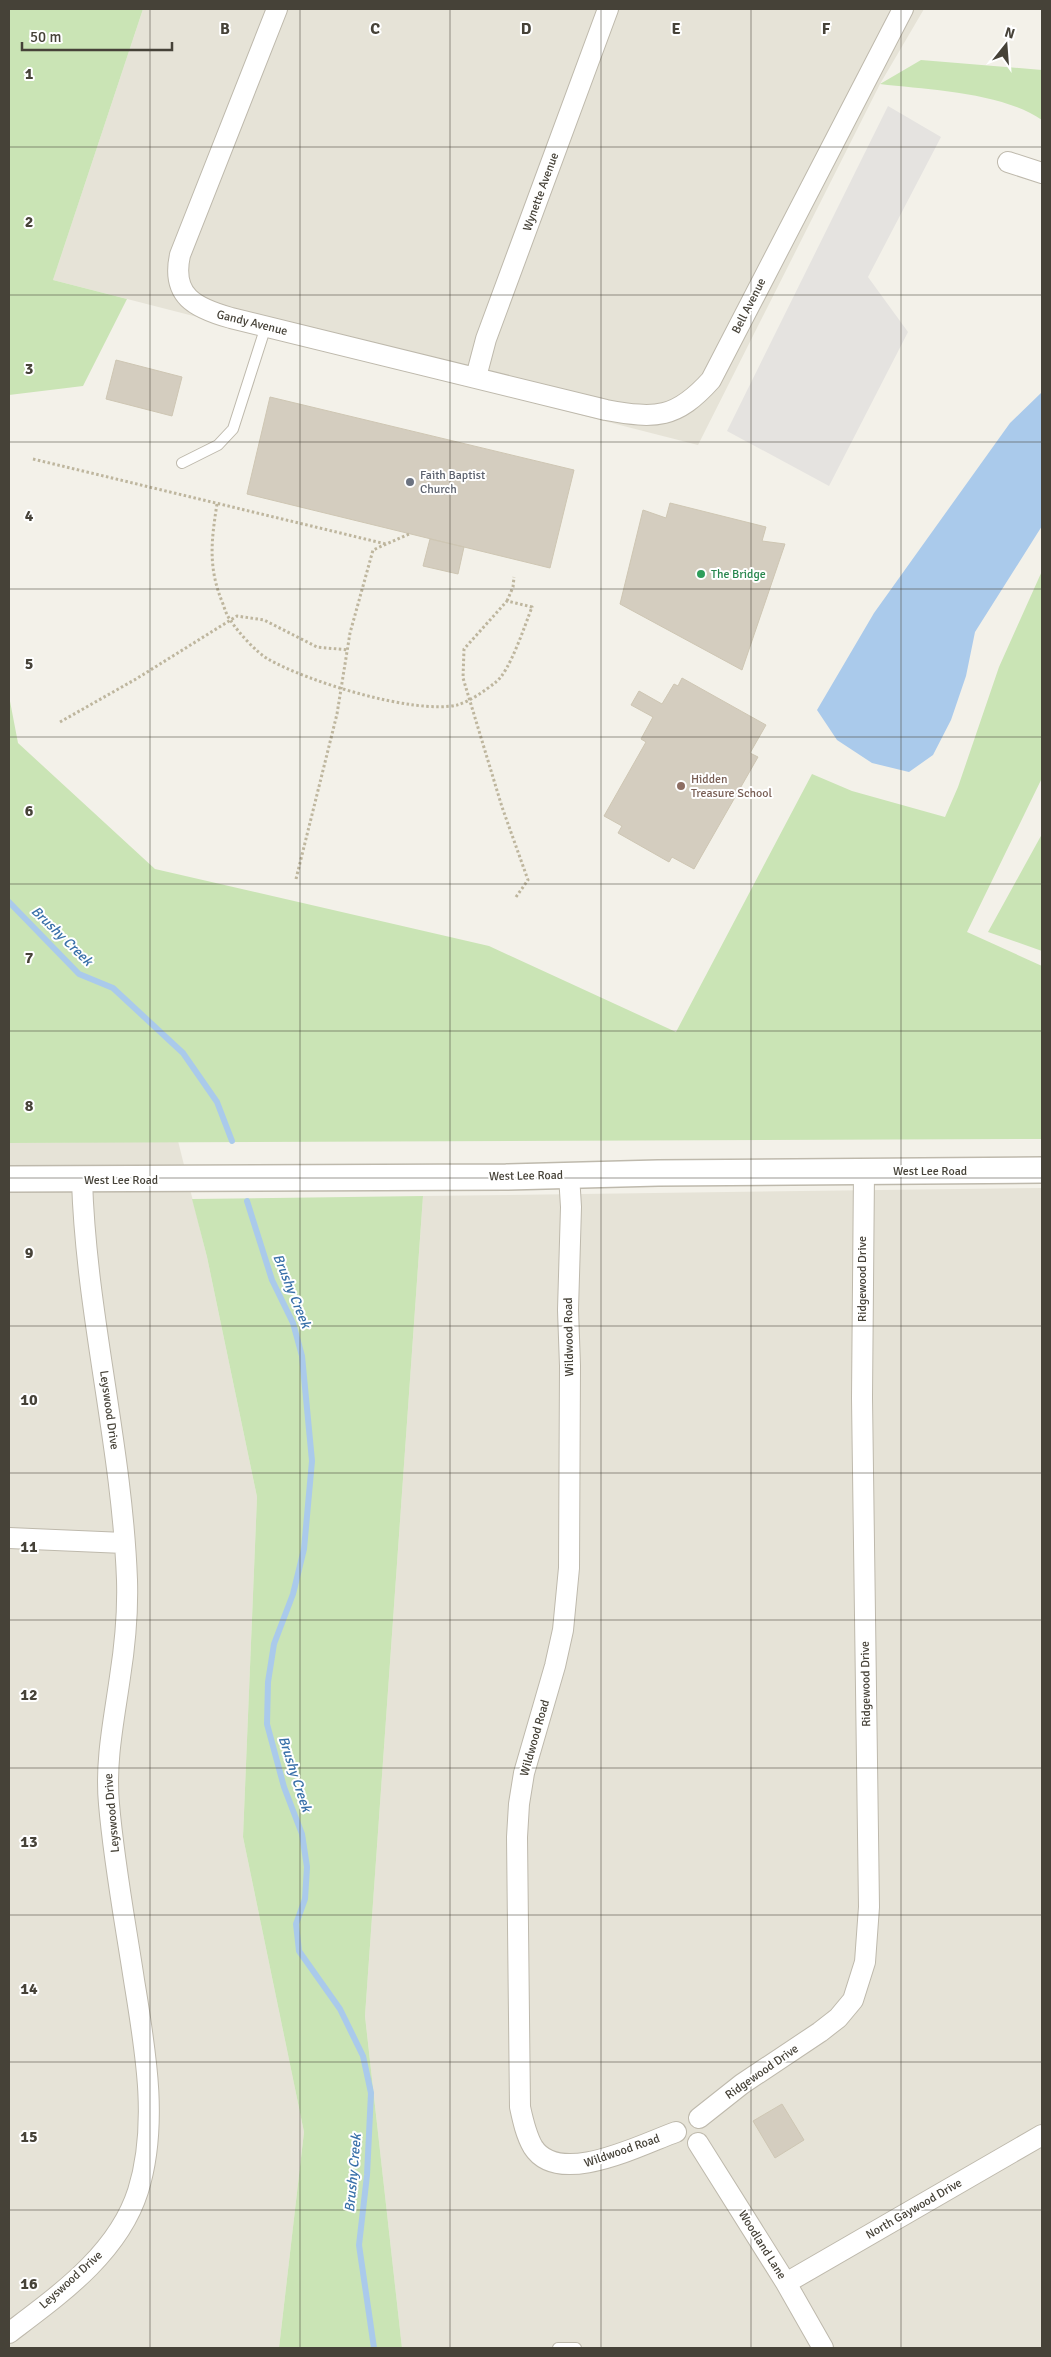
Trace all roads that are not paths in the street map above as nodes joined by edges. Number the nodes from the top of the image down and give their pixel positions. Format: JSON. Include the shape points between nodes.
{"nodes":[{"id":1,"x":277,"y":9,"type":"edge"},
{"id":2,"x":608,"y":9,"type":"edge"},
{"id":3,"x":903,"y":9,"type":"edge"},
{"id":4,"x":1008,"y":162,"type":"dead end"},
{"id":5,"x":1042,"y":173,"type":"edge"},
{"id":6,"x":266,"y":326,"type":"junction"},
{"id":7,"x":476,"y":377,"type":"junction"},
{"id":8,"x":182,"y":463,"type":"dead end"},
{"id":9,"x":1042,"y":1170,"type":"edge"},
{"id":10,"x":864,"y":1171,"type":"junction"},
{"id":11,"x":568,"y":1175,"type":"junction"},
{"id":12,"x":9,"y":1179,"type":"edge"},
{"id":13,"x":82,"y":1180,"type":"junction"},
{"id":14,"x":9,"y":1538,"type":"edge"},
{"id":15,"x":124,"y":1543,"type":"junction"},
{"id":16,"x":699,"y":2118,"type":"junction"},
{"id":17,"x":676,"y":2132,"type":"junction"},
{"id":18,"x":1042,"y":2135,"type":"edge"},
{"id":19,"x":698,"y":2143,"type":"junction"},
{"id":20,"x":786,"y":2283,"type":"junction"},
{"id":21,"x":9,"y":2333,"type":"edge"},
{"id":22,"x":558,"y":2348,"type":"edge"},
{"id":23,"x":576,"y":2348,"type":"edge"},
{"id":24,"x":824,"y":2348,"type":"edge"}],
"edges":[{"from":1,"to":6,"type":"street","name":"Gandy Avenue","via":[[185,240],[178,268],[183,293],[202,308]]},
{"from":2,"to":7,"type":"street","name":"Wynette Avenue","via":[[486,339]]},
{"from":3,"to":7,"type":"street","name":"Bell Avenue","via":[[711,380],[688,404],[652,416],[631,414]]},
{"from":4,"to":5,"type":"street"},
{"from":6,"to":7,"type":"street","name":"Gandy Avenue"},
{"from":6,"to":8,"type":"lane","via":[[233,429],[218,445]]},
{"from":9,"to":10,"type":"street","name":"West Lee Road"},
{"from":10,"to":11,"type":"street","name":"West Lee Road"},
{"from":10,"to":16,"type":"street","name":"Ridgewood Drive","via":[[862,1398],[869,1907],[865,1962],[853,2000],[838,2018]]},
{"from":11,"to":13,"type":"street","name":"West Lee Road"},
{"from":11,"to":17,"type":"street","name":"Wildwood Road","via":[[571,1207],[569,1568],[561,1639],[524,1773],[519,1804],[520,2107],[525,2130],[534,2148],[558,2164],[592,2163]]},
{"from":12,"to":13,"type":"street","name":"West Lee Road"},
{"from":13,"to":15,"type":"street","name":"Leyswood Drive","via":[[84,1235],[121,1491]]},
{"from":14,"to":15,"type":"street"},
{"from":15,"to":21,"type":"street","name":"Leyswood Drive","via":[[127,1582],[125,1634],[107,1784],[146,2069],[149,2116],[145,2162],[133,2205],[105,2250],[78,2278]]},
{"from":16,"to":17,"type":"street","via":[[690,2115],[681,2119]]},
{"from":16,"to":19,"type":"street","via":[[705,2131]]},
{"from":17,"to":19,"type":"street","via":[[684,2143]]},
{"from":18,"to":20,"type":"street","name":"North Gaywood Drive"},
{"from":19,"to":20,"type":"street","name":"Woodland Lane"},
{"from":20,"to":24,"type":"street","name":"Woodland Lane"},
{"from":22,"to":23,"type":"lane"}]}
